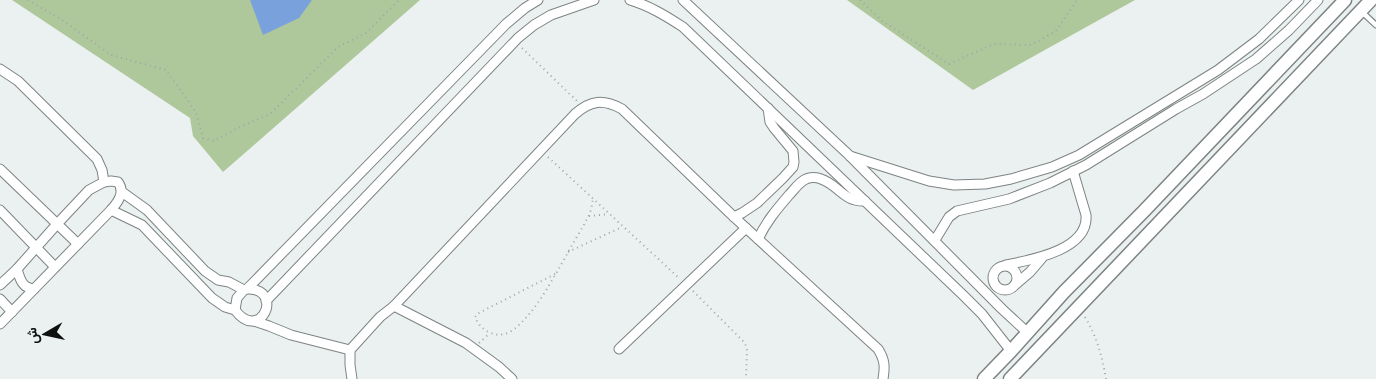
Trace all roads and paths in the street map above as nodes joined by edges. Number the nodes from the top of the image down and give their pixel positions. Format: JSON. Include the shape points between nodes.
{"nodes":[{"id":1,"x":28,"y":0,"type":"edge"},
{"id":2,"x":399,"y":0,"type":"edge"},
{"id":3,"x":538,"y":0,"type":"edge"},
{"id":4,"x":594,"y":0,"type":"edge"},
{"id":5,"x":630,"y":0,"type":"edge"},
{"id":6,"x":683,"y":0,"type":"edge"},
{"id":7,"x":860,"y":0,"type":"edge"},
{"id":8,"x":1077,"y":0,"type":"edge"},
{"id":9,"x":1299,"y":0,"type":"edge"},
{"id":10,"x":1318,"y":0,"type":"edge"},
{"id":11,"x":1345,"y":0,"type":"edge"},
{"id":12,"x":1371,"y":0,"type":"edge"},
{"id":13,"x":1360,"y":11,"type":"junction"},
{"id":14,"x":1376,"y":25,"type":"edge"},
{"id":15,"x":515,"y":41,"type":"junction"},
{"id":16,"x":0,"y":69,"type":"edge"},
{"id":17,"x":1218,"y":70,"type":"junction"},
{"id":18,"x":1228,"y":78,"type":"junction"},
{"id":19,"x":1261,"y":88,"type":"junction"},
{"id":20,"x":1274,"y":102,"type":"junction"},
{"id":21,"x":583,"y":107,"type":"junction"},
{"id":22,"x":768,"y":108,"type":"junction"},
{"id":23,"x":541,"y":150,"type":"junction"},
{"id":24,"x":850,"y":156,"type":"junction"},
{"id":25,"x":1052,"y":167,"type":"junction"},
{"id":26,"x":0,"y":170,"type":"edge"},
{"id":27,"x":1073,"y":171,"type":"junction"},
{"id":28,"x":783,"y":178,"type":"junction"},
{"id":29,"x":1058,"y":179,"type":"junction"},
{"id":30,"x":104,"y":182,"type":"junction"},
{"id":31,"x":795,"y":188,"type":"junction"},
{"id":32,"x":122,"y":192,"type":"junction"},
{"id":33,"x":594,"y":199,"type":"junction"},
{"id":34,"x":865,"y":201,"type":"junction"},
{"id":35,"x":757,"y":203,"type":"junction"},
{"id":36,"x":0,"y":210,"type":"edge"},
{"id":37,"x":111,"y":210,"type":"junction"},
{"id":38,"x":610,"y":214,"type":"junction"},
{"id":39,"x":772,"y":215,"type":"junction"},
{"id":40,"x":589,"y":216,"type":"junction"},
{"id":41,"x":734,"y":217,"type":"junction"},
{"id":42,"x":58,"y":223,"type":"junction"},
{"id":43,"x":623,"y":226,"type":"junction"},
{"id":44,"x":746,"y":228,"type":"junction"},
{"id":45,"x":758,"y":240,"type":"junction"},
{"id":46,"x":935,"y":240,"type":"junction"},
{"id":47,"x":78,"y":244,"type":"junction"},
{"id":48,"x":37,"y":247,"type":"junction"},
{"id":49,"x":568,"y":252,"type":"junction"},
{"id":50,"x":1042,"y":258,"type":"junction"},
{"id":51,"x":1006,"y":265,"type":"junction"},
{"id":52,"x":55,"y":267,"type":"junction"},
{"id":53,"x":16,"y":269,"type":"junction"},
{"id":54,"x":555,"y":274,"type":"junction"},
{"id":55,"x":0,"y":285,"type":"edge"},
{"id":56,"x":687,"y":285,"type":"junction"},
{"id":57,"x":1015,"y":285,"type":"junction"},
{"id":58,"x":34,"y":288,"type":"junction"},
{"id":59,"x":246,"y":289,"type":"junction"},
{"id":60,"x":983,"y":290,"type":"junction"},
{"id":61,"x":1064,"y":292,"type":"junction"},
{"id":62,"x":0,"y":299,"type":"edge"},
{"id":63,"x":266,"y":301,"type":"junction"},
{"id":64,"x":972,"y":305,"type":"junction"},
{"id":65,"x":394,"y":306,"type":"junction"},
{"id":66,"x":1078,"y":307,"type":"junction"},
{"id":67,"x":1002,"y":309,"type":"junction"},
{"id":68,"x":235,"y":310,"type":"junction"},
{"id":69,"x":12,"y":312,"type":"junction"},
{"id":70,"x":254,"y":321,"type":"junction"},
{"id":71,"x":987,"y":321,"type":"junction"},
{"id":72,"x":0,"y":324,"type":"edge"},
{"id":73,"x":490,"y":333,"type":"junction"},
{"id":74,"x":1028,"y":333,"type":"junction"},
{"id":75,"x":473,"y":348,"type":"junction"},
{"id":76,"x":619,"y":349,"type":"dead end"},
{"id":77,"x":350,"y":350,"type":"junction"},
{"id":78,"x":1011,"y":351,"type":"junction"},
{"id":79,"x":352,"y":379,"type":"edge"},
{"id":80,"x":512,"y":379,"type":"edge"},
{"id":81,"x":746,"y":379,"type":"edge"},
{"id":82,"x":883,"y":379,"type":"edge"},
{"id":83,"x":984,"y":379,"type":"edge"},
{"id":84,"x":1010,"y":379,"type":"edge"},
{"id":85,"x":1106,"y":379,"type":"edge"}],
"edges":[{"from":1,"to":2,"type":"path","via":[[111,55],[166,70],[196,112],[203,138],[214,141],[270,114],[338,47],[366,33]]},
{"from":3,"to":59,"type":"street","via":[[506,24]]},
{"from":4,"to":15,"type":"street","via":[[551,15]]},
{"from":5,"to":22,"type":"street","via":[[662,13],[683,27]]},
{"from":6,"to":24,"type":"street"},
{"from":7,"to":8,"type":"path","via":[[882,21],[950,64],[994,44],[1031,45],[1056,31]]},
{"from":9,"to":17,"type":"street","via":[[1259,39]]},
{"from":10,"to":18,"type":"street","via":[[1256,59]]},
{"from":11,"to":19,"type":"street"},
{"from":12,"to":13,"type":"street"},
{"from":13,"to":14,"type":"lane"},
{"from":13,"to":20,"type":"street"},
{"from":15,"to":21,"type":"path"},
{"from":15,"to":63,"type":"street"},
{"from":16,"to":30,"type":"street","via":[[18,81],[97,160]]},
{"from":17,"to":18,"type":"street"},
{"from":17,"to":25,"type":"street","via":[[1079,155]]},
{"from":18,"to":27,"type":"street"},
{"from":19,"to":20,"type":"street"},
{"from":19,"to":61,"type":"street"},
{"from":20,"to":66,"type":"street"},
{"from":21,"to":23,"type":"street"},
{"from":21,"to":41,"type":"street","via":[[602,102],[622,109]]},
{"from":22,"to":28,"type":"street","via":[[770,122],[794,156],[793,167]]},
{"from":22,"to":34,"type":"street"},
{"from":23,"to":33,"type":"path"},
{"from":23,"to":65,"type":"street"},
{"from":24,"to":25,"type":"street","via":[[929,181],[954,185],[985,184]]},
{"from":24,"to":46,"type":"street"},
{"from":25,"to":29,"type":"street"},
{"from":26,"to":42,"type":"street"},
{"from":27,"to":29,"type":"street"},
{"from":27,"to":50,"type":"street","via":[[1086,215],[1085,228],[1066,246]]},
{"from":28,"to":31,"type":"street","via":[[787,187]]},
{"from":28,"to":35,"type":"street"},
{"from":29,"to":46,"type":"street","via":[[1009,199],[956,211]]},
{"from":30,"to":32,"type":"street","via":[[118,182]]},
{"from":30,"to":42,"type":"street","via":[[89,190]]},
{"from":31,"to":34,"type":"street","via":[[806,179],[821,179],[849,199]]},
{"from":31,"to":39,"type":"street"},
{"from":32,"to":37,"type":"street"},
{"from":32,"to":59,"type":"street","via":[[147,210],[206,271],[218,280]]},
{"from":33,"to":38,"type":"path"},
{"from":33,"to":40,"type":"path"},
{"from":34,"to":64,"type":"street"},
{"from":35,"to":39,"type":"street","via":[[768,205]]},
{"from":35,"to":41,"type":"street"},
{"from":36,"to":48,"type":"street"},
{"from":37,"to":47,"type":"street"},
{"from":37,"to":68,"type":"street","via":[[142,225],[212,298]]},
{"from":38,"to":40,"type":"path"},
{"from":38,"to":43,"type":"path"},
{"from":39,"to":45,"type":"street"},
{"from":40,"to":49,"type":"path"},
{"from":41,"to":44,"type":"street"},
{"from":42,"to":47,"type":"street"},
{"from":42,"to":48,"type":"street"},
{"from":43,"to":49,"type":"path"},
{"from":43,"to":56,"type":"path"},
{"from":44,"to":45,"type":"street"},
{"from":44,"to":56,"type":"street"},
{"from":45,"to":82,"type":"street","via":[[878,349],[884,358]]},
{"from":46,"to":60,"type":"street"},
{"from":47,"to":52,"type":"street"},
{"from":48,"to":52,"type":"street"},
{"from":48,"to":53,"type":"street"},
{"from":49,"to":54,"type":"path"},
{"from":50,"to":51,"type":"street"},
{"from":50,"to":57,"type":"street"},
{"from":51,"to":57,"type":"street","via":[[1016,272]]},
{"from":51,"to":57,"type":"street","via":[[996,269],[992,278],[994,284],[1002,290]]},
{"from":52,"to":58,"type":"street"},
{"from":53,"to":55,"type":"street"},
{"from":53,"to":58,"type":"street","via":[[21,282]]},
{"from":54,"to":73,"type":"path","via":[[538,302],[512,331],[499,335]]},
{"from":54,"to":73,"type":"path","via":[[476,314],[481,327]]},
{"from":56,"to":76,"type":"street"},
{"from":56,"to":81,"type":"path","via":[[745,343]]},
{"from":58,"to":69,"type":"street"},
{"from":59,"to":63,"type":"street","via":[[259,291]]},
{"from":59,"to":68,"type":"street","via":[[237,298]]},
{"from":60,"to":64,"type":"street"},
{"from":60,"to":67,"type":"street"},
{"from":61,"to":66,"type":"street"},
{"from":61,"to":74,"type":"street"},
{"from":62,"to":69,"type":"street"},
{"from":63,"to":70,"type":"street","via":[[262,318]]},
{"from":64,"to":71,"type":"street"},
{"from":65,"to":75,"type":"street"},
{"from":65,"to":77,"type":"street"},
{"from":66,"to":84,"type":"street"},
{"from":66,"to":85,"type":"path","via":[[1096,339]]},
{"from":67,"to":71,"type":"street","via":[[990,310]]},
{"from":67,"to":74,"type":"street"},
{"from":68,"to":70,"type":"street","via":[[244,320]]},
{"from":69,"to":72,"type":"street"},
{"from":70,"to":77,"type":"street","via":[[291,335]]},
{"from":71,"to":78,"type":"street"},
{"from":73,"to":75,"type":"path"},
{"from":74,"to":78,"type":"street"},
{"from":75,"to":80,"type":"street"},
{"from":77,"to":79,"type":"street"},
{"from":78,"to":83,"type":"street"}]}
